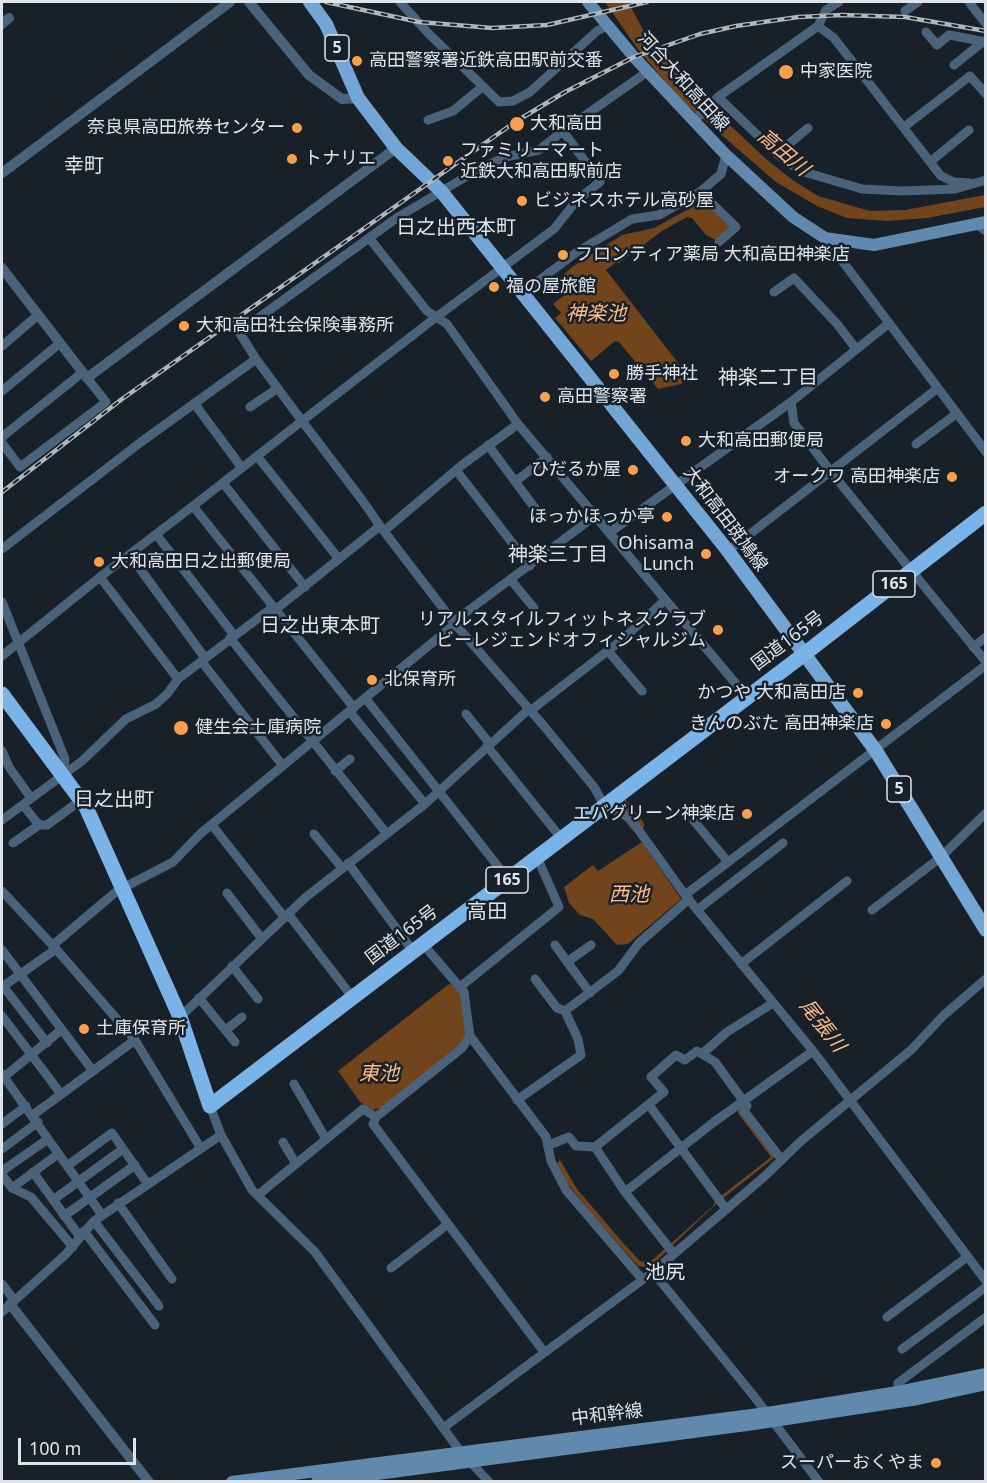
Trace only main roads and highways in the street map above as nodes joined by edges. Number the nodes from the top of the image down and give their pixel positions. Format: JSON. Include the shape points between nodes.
{"nodes":[{"id":1,"x":310,"y":2,"type":"edge"},
{"id":2,"x":588,"y":2,"type":"edge"},
{"id":3,"x":982,"y":226,"type":"edge"},
{"id":4,"x":986,"y":513,"type":"edge"},
{"id":5,"x":803,"y":655,"type":"junction"},
{"id":6,"x":2,"y":694,"type":"edge"},
{"id":7,"x":986,"y":930,"type":"edge"},
{"id":8,"x":986,"y":1374,"type":"edge"},
{"id":9,"x":986,"y":1384,"type":"edge"},
{"id":10,"x":769,"y":1417,"type":"junction"},
{"id":11,"x":464,"y":1456,"type":"junction"},
{"id":12,"x":232,"y":1482,"type":"edge"},
{"id":13,"x":317,"y":1482,"type":"edge"}],
"edges":[{"from":1,"to":5,"type":"main road","name":"大和高田斑鳩線","number":"5","via":[[326,24],[358,98],[396,148],[441,191],[676,484]]},
{"from":2,"to":3,"type":"main road","name":"河合大和高田線","via":[[647,72],[726,155],[793,217],[825,238],[874,245]]},
{"from":4,"to":5,"type":"highway","name":"国道165号","number":"165"},
{"from":5,"to":6,"type":"highway","name":"国道165号","number":"165","via":[[210,1106],[180,1017],[81,800]]},
{"from":5,"to":7,"type":"main road","name":"大和高田斑鳩線","number":"5","via":[[876,751]]},
{"from":8,"to":10,"type":"main road","name":"中和幹線"},
{"from":9,"to":10,"type":"main road","name":"中和幹線","via":[[908,1401]]},
{"from":10,"to":11,"type":"main road","name":"中和幹線"},
{"from":11,"to":12,"type":"main road","name":"中和幹線"},
{"from":11,"to":13,"type":"main road","name":"中和幹線"}]}
